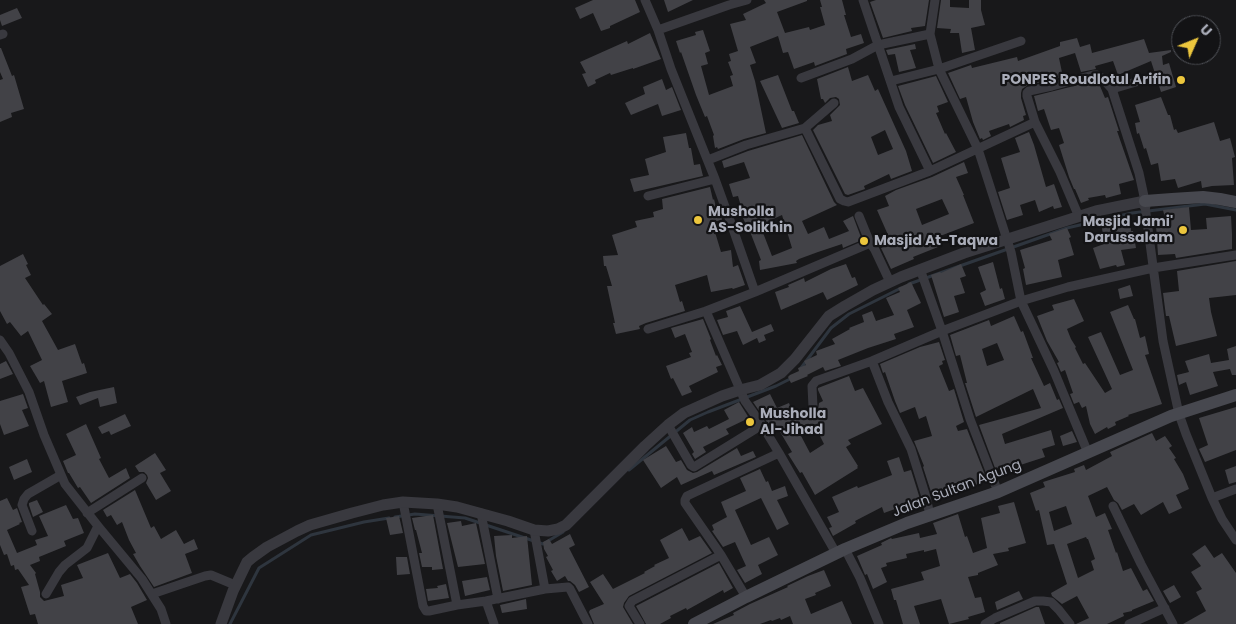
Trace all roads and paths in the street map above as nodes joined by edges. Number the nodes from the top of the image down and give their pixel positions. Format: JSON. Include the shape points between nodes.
{"nodes":[{"id":1,"x":646,"y":0,"type":"edge"},
{"id":2,"x":747,"y":0,"type":"edge"},
{"id":3,"x":863,"y":0,"type":"edge"},
{"id":4,"x":935,"y":0,"type":"edge"},
{"id":5,"x":658,"y":30,"type":"junction"},
{"id":6,"x":930,"y":34,"type":"junction"},
{"id":7,"x":1021,"y":41,"type":"dead end"},
{"id":8,"x":878,"y":45,"type":"junction"},
{"id":9,"x":939,"y":69,"type":"junction"},
{"id":10,"x":801,"y":78,"type":"dead end"},
{"id":11,"x":1146,"y":79,"type":"dead end"},
{"id":12,"x":891,"y":81,"type":"junction"},
{"id":13,"x":1112,"y":89,"type":"junction"},
{"id":14,"x":834,"y":102,"type":"dead end"},
{"id":15,"x":1035,"y":122,"type":"junction"},
{"id":16,"x":805,"y":128,"type":"junction"},
{"id":17,"x":978,"y":149,"type":"junction"},
{"id":18,"x":708,"y":160,"type":"junction"},
{"id":19,"x":930,"y":171,"type":"junction"},
{"id":20,"x":715,"y":179,"type":"junction"},
{"id":21,"x":648,"y":196,"type":"dead end"},
{"id":22,"x":1236,"y":202,"type":"edge"},
{"id":23,"x":1146,"y":207,"type":"junction"},
{"id":24,"x":860,"y":216,"type":"dead end"},
{"id":25,"x":1079,"y":217,"type":"junction"},
{"id":26,"x":870,"y":243,"type":"junction"},
{"id":27,"x":1008,"y":245,"type":"junction"},
{"id":28,"x":1236,"y":255,"type":"edge"},
{"id":29,"x":1153,"y":268,"type":"junction"},
{"id":30,"x":923,"y":276,"type":"junction"},
{"id":31,"x":890,"y":282,"type":"junction"},
{"id":32,"x":754,"y":292,"type":"junction"},
{"id":33,"x":1021,"y":301,"type":"junction"},
{"id":34,"x":706,"y":311,"type":"junction"},
{"id":35,"x":648,"y":329,"type":"dead end"},
{"id":36,"x":942,"y":331,"type":"junction"},
{"id":37,"x":0,"y":340,"type":"edge"},
{"id":38,"x":872,"y":361,"type":"junction"},
{"id":39,"x":743,"y":395,"type":"junction"},
{"id":40,"x":1236,"y":396,"type":"edge"},
{"id":41,"x":813,"y":407,"type":"dead end"},
{"id":42,"x":1179,"y":414,"type":"junction"},
{"id":43,"x":668,"y":425,"type":"junction"},
{"id":44,"x":762,"y":425,"type":"junction"},
{"id":45,"x":1088,"y":453,"type":"junction"},
{"id":46,"x":779,"y":454,"type":"junction"},
{"id":47,"x":61,"y":475,"type":"junction"},
{"id":48,"x":142,"y":478,"type":"dead end"},
{"id":49,"x":1236,"y":490,"type":"edge"},
{"id":50,"x":998,"y":492,"type":"junction"},
{"id":51,"x":1212,"y":498,"type":"junction"},
{"id":52,"x":403,"y":502,"type":"junction"},
{"id":53,"x":437,"y":504,"type":"junction"},
{"id":54,"x":1113,"y":506,"type":"dead end"},
{"id":55,"x":87,"y":513,"type":"junction"},
{"id":56,"x":481,"y":513,"type":"junction"},
{"id":57,"x":930,"y":515,"type":"junction"},
{"id":58,"x":98,"y":526,"type":"junction"},
{"id":59,"x":534,"y":530,"type":"junction"},
{"id":60,"x":32,"y":531,"type":"dead end"},
{"id":61,"x":1236,"y":540,"type":"edge"},
{"id":62,"x":841,"y":551,"type":"junction"},
{"id":63,"x":721,"y":555,"type":"junction"},
{"id":64,"x":235,"y":585,"type":"junction"},
{"id":65,"x":546,"y":589,"type":"junction"},
{"id":66,"x":46,"y":594,"type":"dead end"},
{"id":67,"x":152,"y":594,"type":"junction"},
{"id":68,"x":746,"y":597,"type":"junction"},
{"id":69,"x":498,"y":599,"type":"junction"},
{"id":70,"x":486,"y":601,"type":"junction"},
{"id":71,"x":457,"y":605,"type":"junction"},
{"id":72,"x":1165,"y":608,"type":"junction"},
{"id":73,"x":166,"y":624,"type":"edge"},
{"id":74,"x":221,"y":624,"type":"edge"},
{"id":75,"x":494,"y":624,"type":"edge"},
{"id":76,"x":588,"y":624,"type":"edge"},
{"id":77,"x":640,"y":624,"type":"edge"},
{"id":78,"x":694,"y":624,"type":"edge"},
{"id":79,"x":879,"y":624,"type":"edge"},
{"id":80,"x":985,"y":624,"type":"edge"},
{"id":81,"x":1070,"y":624,"type":"edge"},
{"id":82,"x":1129,"y":624,"type":"edge"},
{"id":83,"x":1173,"y":624,"type":"edge"}],
"edges":[{"from":1,"to":5,"type":"street"},
{"from":2,"to":5,"type":"street"},
{"from":3,"to":8,"type":"street"},
{"from":4,"to":6,"type":"street"},
{"from":5,"to":18,"type":"street"},
{"from":6,"to":8,"type":"street"},
{"from":6,"to":9,"type":"street"},
{"from":7,"to":9,"type":"street"},
{"from":8,"to":10,"type":"street","via":[[852,59]]},
{"from":8,"to":12,"type":"street"},
{"from":9,"to":12,"type":"street"},
{"from":9,"to":17,"type":"street"},
{"from":11,"to":13,"type":"street"},
{"from":12,"to":19,"type":"street","via":[[899,107]]},
{"from":13,"to":15,"type":"street","via":[[1102,78],[1093,75],[1029,91],[1027,96]]},
{"from":13,"to":23,"type":"street","via":[[1139,173]]},
{"from":14,"to":16,"type":"street"},
{"from":15,"to":17,"type":"street"},
{"from":15,"to":25,"type":"street"},
{"from":16,"to":18,"type":"street"},
{"from":16,"to":19,"type":"street","via":[[840,199],[844,201]]},
{"from":17,"to":19,"type":"street"},
{"from":17,"to":27,"type":"street"},
{"from":18,"to":20,"type":"street"},
{"from":20,"to":21,"type":"street"},
{"from":20,"to":32,"type":"street"},
{"from":22,"to":23,"type":"main road","via":[[1203,198]]},
{"from":23,"to":25,"type":"street","via":[[1096,211]]},
{"from":23,"to":29,"type":"street"},
{"from":24,"to":26,"type":"street"},
{"from":25,"to":27,"type":"street"},
{"from":26,"to":31,"type":"street"},
{"from":26,"to":32,"type":"street"},
{"from":27,"to":30,"type":"street","via":[[964,253]]},
{"from":27,"to":33,"type":"street"},
{"from":28,"to":29,"type":"street"},
{"from":29,"to":33,"type":"street"},
{"from":29,"to":42,"type":"street","via":[[1163,341]]},
{"from":30,"to":31,"type":"street"},
{"from":30,"to":36,"type":"street"},
{"from":31,"to":39,"type":"street","via":[[829,316],[781,373]]},
{"from":32,"to":34,"type":"street"},
{"from":33,"to":36,"type":"street"},
{"from":33,"to":45,"type":"street"},
{"from":34,"to":35,"type":"street"},
{"from":34,"to":39,"type":"street"},
{"from":36,"to":38,"type":"street"},
{"from":36,"to":50,"type":"street"},
{"from":37,"to":47,"type":"street","via":[[29,392]]},
{"from":38,"to":41,"type":"street","via":[[813,383]]},
{"from":38,"to":57,"type":"street","via":[[911,449]]},
{"from":39,"to":43,"type":"street","via":[[722,396],[684,413]]},
{"from":39,"to":44,"type":"street"},
{"from":40,"to":42,"type":"main road","name":"Jalan Sultan Agung"},
{"from":42,"to":45,"type":"main road","name":"Jalan Sultan Agung"},
{"from":42,"to":51,"type":"street"},
{"from":43,"to":44,"type":"street","via":[[694,467]]},
{"from":43,"to":59,"type":"street","via":[[566,525],[548,531]]},
{"from":44,"to":46,"type":"street"},
{"from":45,"to":50,"type":"main road","name":"Jalan Sultan Agung"},
{"from":46,"to":62,"type":"street"},
{"from":46,"to":63,"type":"street","via":[[687,496],[684,503]]},
{"from":47,"to":55,"type":"street"},
{"from":47,"to":60,"type":"street","via":[[24,499],[22,505]]},
{"from":48,"to":55,"type":"street"},
{"from":49,"to":51,"type":"street"},
{"from":50,"to":57,"type":"main road","name":"Jalan Sultan Agung"},
{"from":51,"to":61,"type":"street"},
{"from":52,"to":53,"type":"street"},
{"from":52,"to":64,"type":"street","via":[[352,513],[297,531],[247,562]]},
{"from":52,"to":71,"type":"street","via":[[424,609],[429,611]]},
{"from":53,"to":56,"type":"street"},
{"from":53,"to":71,"type":"street"},
{"from":54,"to":72,"type":"street"},
{"from":55,"to":58,"type":"street"},
{"from":56,"to":59,"type":"street"},
{"from":56,"to":69,"type":"street"},
{"from":57,"to":62,"type":"main road","name":"Jalan Sultan Agung"},
{"from":58,"to":66,"type":"street","via":[[87,548],[65,565]]},
{"from":58,"to":67,"type":"street"},
{"from":59,"to":65,"type":"street"},
{"from":62,"to":68,"type":"main road","name":"Jalan Sultan Agung"},
{"from":62,"to":79,"type":"street","via":[[860,578]]},
{"from":63,"to":68,"type":"street"},
{"from":63,"to":77,"type":"street","via":[[632,601],[629,606]]},
{"from":64,"to":67,"type":"street","via":[[211,575]]},
{"from":64,"to":74,"type":"street"},
{"from":65,"to":69,"type":"street"},
{"from":65,"to":76,"type":"street","via":[[570,588]]},
{"from":67,"to":73,"type":"street"},
{"from":68,"to":78,"type":"main road","name":"Jalan Sultan Agung"},
{"from":69,"to":70,"type":"street"},
{"from":70,"to":71,"type":"street"},
{"from":70,"to":75,"type":"street"},
{"from":72,"to":82,"type":"street"},
{"from":72,"to":83,"type":"street"},
{"from":80,"to":81,"type":"street","via":[[1035,601],[1043,601],[1051,602]]}]}
